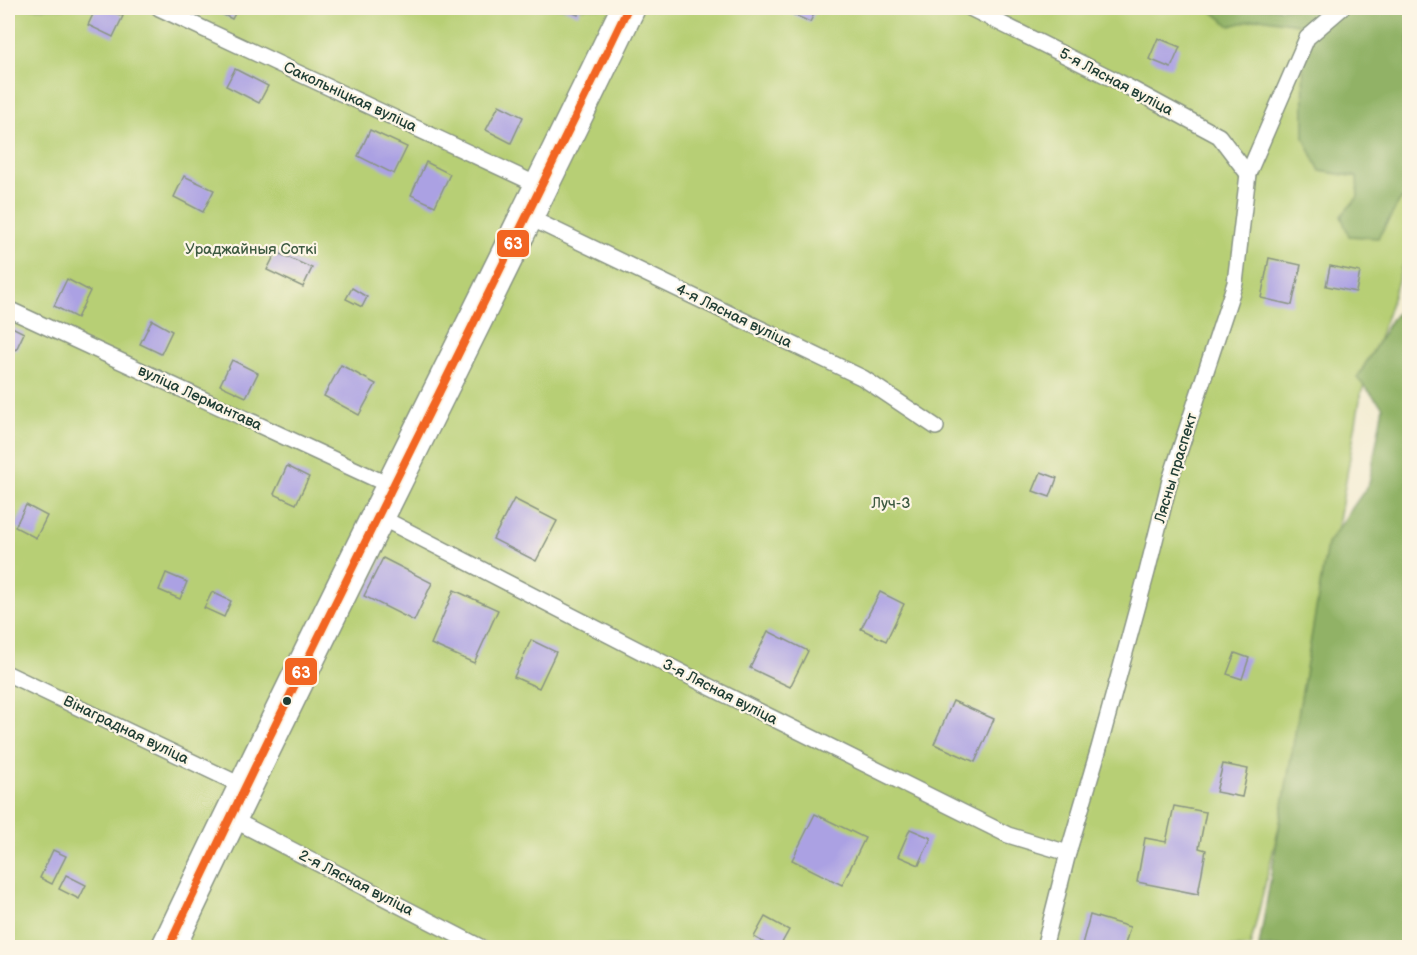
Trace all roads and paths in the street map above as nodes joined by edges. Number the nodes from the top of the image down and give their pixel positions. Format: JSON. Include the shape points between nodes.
{"nodes":[{"id":1,"x":159,"y":8,"type":"edge"},
{"id":2,"x":628,"y":8,"type":"edge"},
{"id":3,"x":970,"y":8,"type":"edge"},
{"id":4,"x":1342,"y":8,"type":"edge"},
{"id":5,"x":1248,"y":174,"type":"junction"},
{"id":6,"x":542,"y":187,"type":"junction"},
{"id":7,"x":526,"y":216,"type":"junction"},
{"id":8,"x":8,"y":309,"type":"edge"},
{"id":9,"x":936,"y":427,"type":"dead end"},
{"id":10,"x":393,"y":487,"type":"junction"},
{"id":11,"x":378,"y":516,"type":"junction"},
{"id":12,"x":8,"y":674,"type":"edge"},
{"id":13,"x":244,"y":787,"type":"junction"},
{"id":14,"x":230,"y":818,"type":"junction"},
{"id":15,"x":1068,"y":853,"type":"junction"},
{"id":16,"x":168,"y":948,"type":"edge"},
{"id":17,"x":482,"y":948,"type":"edge"},
{"id":18,"x":1044,"y":948,"type":"edge"}],
"edges":[{"from":1,"to":6,"type":"lane","name":"Сакольніцкая вуліца"},
{"from":2,"to":6,"type":"street"},
{"from":3,"to":5,"type":"lane","name":"5-я Лясная вуліца","via":[[1219,136]]},
{"from":4,"to":5,"type":"lane","name":"Лясны праспект","via":[[1308,38]]},
{"from":5,"to":15,"type":"lane","name":"Лясны праспект","via":[[1235,283],[1170,480]]},
{"from":6,"to":7,"type":"street"},
{"from":7,"to":9,"type":"lane","name":"4-я Лясная вуліца","via":[[863,378]]},
{"from":7,"to":10,"type":"street"},
{"from":8,"to":10,"type":"lane","name":"вуліца Лермантава"},
{"from":10,"to":11,"type":"street"},
{"from":11,"to":13,"type":"street"},
{"from":11,"to":15,"type":"lane","name":"3-я Лясная вуліца","via":[[1008,835]]},
{"from":12,"to":13,"type":"lane","name":"Вінаградная вуліца"},
{"from":13,"to":14,"type":"street"},
{"from":14,"to":16,"type":"street"},
{"from":14,"to":17,"type":"lane","name":"2-я Лясная вуліца"},
{"from":15,"to":18,"type":"lane","name":"Лясны праспект"}]}
